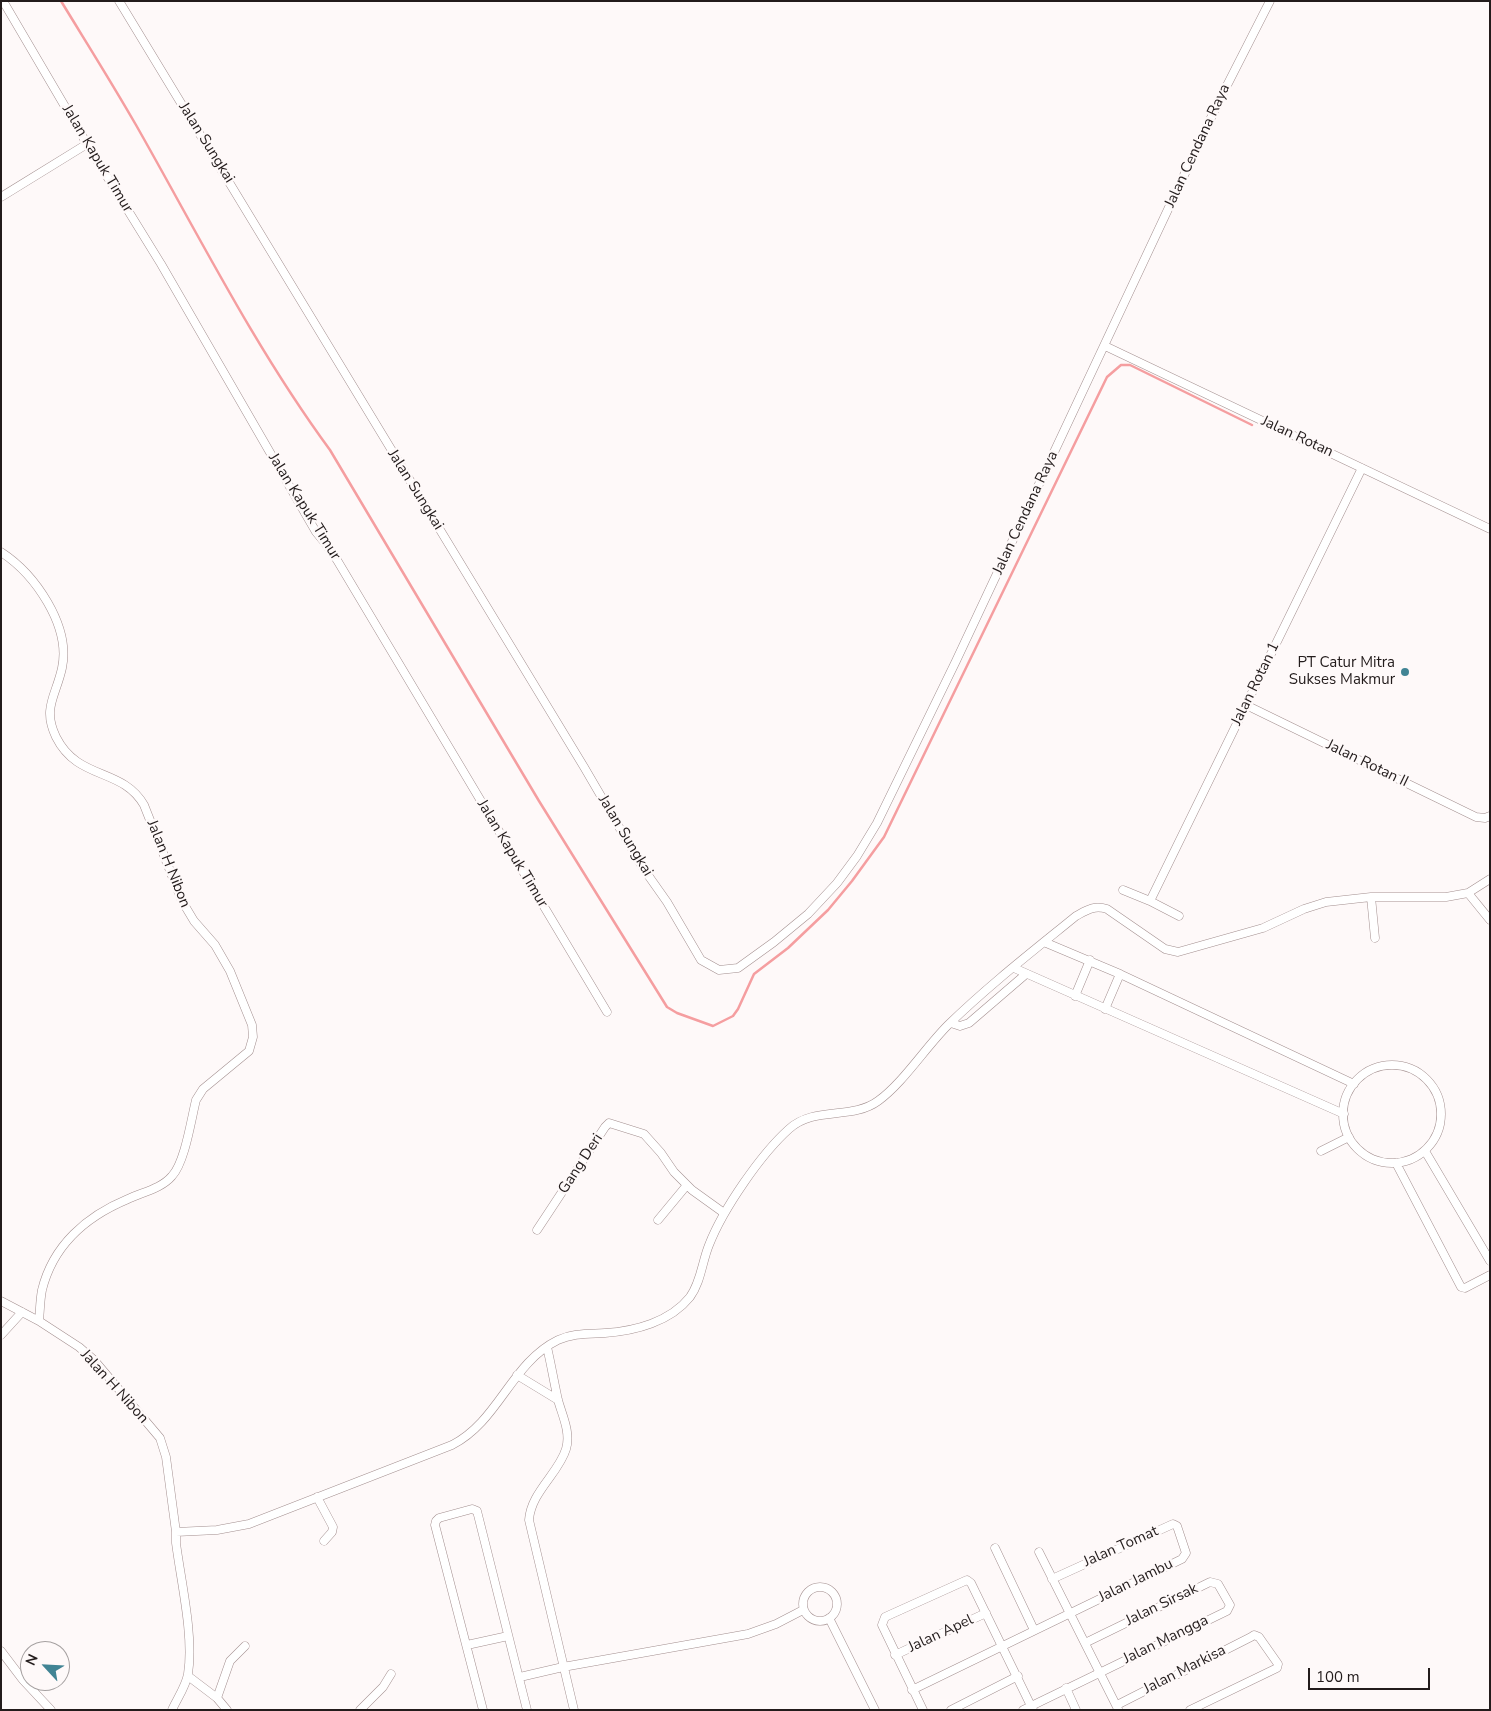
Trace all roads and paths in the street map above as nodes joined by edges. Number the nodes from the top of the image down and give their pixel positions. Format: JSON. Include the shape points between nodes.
{"nodes":[{"id":1,"x":3,"y":1,"type":"edge"},
{"id":2,"x":119,"y":1,"type":"edge"},
{"id":3,"x":1270,"y":1,"type":"edge"},
{"id":4,"x":87,"y":144,"type":"junction"},
{"id":5,"x":1,"y":198,"type":"edge"},
{"id":6,"x":1105,"y":346,"type":"junction"},
{"id":7,"x":1362,"y":468,"type":"junction"},
{"id":8,"x":1490,"y":529,"type":"edge"},
{"id":9,"x":1,"y":552,"type":"edge"},
{"id":10,"x":1246,"y":706,"type":"junction"},
{"id":11,"x":1490,"y":816,"type":"edge"},
{"id":12,"x":1490,"y":879,"type":"edge"},
{"id":13,"x":1123,"y":890,"type":"dead end"},
{"id":14,"x":1468,"y":893,"type":"junction"},
{"id":15,"x":1371,"y":897,"type":"junction"},
{"id":16,"x":1150,"y":901,"type":"junction"},
{"id":17,"x":1179,"y":916,"type":"dead end"},
{"id":18,"x":1490,"y":920,"type":"edge"},
{"id":19,"x":1375,"y":938,"type":"dead end"},
{"id":20,"x":1044,"y":942,"type":"junction"},
{"id":21,"x":1090,"y":960,"type":"junction"},
{"id":22,"x":1014,"y":968,"type":"junction"},
{"id":23,"x":719,"y":970,"type":"joint"},
{"id":24,"x":1026,"y":974,"type":"junction"},
{"id":25,"x":1120,"y":974,"type":"junction"},
{"id":26,"x":1075,"y":996,"type":"junction"},
{"id":27,"x":1105,"y":1009,"type":"junction"},
{"id":28,"x":607,"y":1012,"type":"dead end"},
{"id":29,"x":950,"y":1023,"type":"junction"},
{"id":30,"x":1354,"y":1084,"type":"junction"},
{"id":31,"x":1344,"y":1114,"type":"junction"},
{"id":32,"x":1349,"y":1138,"type":"junction"},
{"id":33,"x":1425,"y":1150,"type":"junction"},
{"id":34,"x":1321,"y":1151,"type":"dead end"},
{"id":35,"x":1396,"y":1163,"type":"junction"},
{"id":36,"x":687,"y":1185,"type":"junction"},
{"id":37,"x":724,"y":1214,"type":"junction"},
{"id":38,"x":658,"y":1220,"type":"dead end"},
{"id":39,"x":537,"y":1230,"type":"dead end"},
{"id":40,"x":1490,"y":1261,"type":"edge"},
{"id":41,"x":1490,"y":1275,"type":"edge"},
{"id":42,"x":1,"y":1301,"type":"edge"},
{"id":43,"x":22,"y":1312,"type":"junction"},
{"id":44,"x":39,"y":1320,"type":"junction"},
{"id":45,"x":1,"y":1335,"type":"edge"},
{"id":46,"x":547,"y":1346,"type":"junction"},
{"id":47,"x":517,"y":1375,"type":"junction"},
{"id":48,"x":558,"y":1400,"type":"junction"},
{"id":49,"x":318,"y":1496,"type":"junction"},
{"id":50,"x":176,"y":1532,"type":"junction"},
{"id":51,"x":1181,"y":1539,"type":"joint"},
{"id":52,"x":324,"y":1541,"type":"dead end"},
{"id":53,"x":995,"y":1548,"type":"dead end"},
{"id":54,"x":1039,"y":1552,"type":"dead end"},
{"id":55,"x":1052,"y":1579,"type":"junction"},
{"id":56,"x":1230,"y":1604,"type":"joint"},
{"id":57,"x":804,"y":1610,"type":"junction"},
{"id":58,"x":986,"y":1613,"type":"junction"},
{"id":59,"x":1070,"y":1613,"type":"junction"},
{"id":60,"x":829,"y":1618,"type":"junction"},
{"id":61,"x":1034,"y":1630,"type":"junction"},
{"id":62,"x":508,"y":1636,"type":"junction"},
{"id":63,"x":1085,"y":1643,"type":"junction"},
{"id":64,"x":467,"y":1645,"type":"junction"},
{"id":65,"x":245,"y":1646,"type":"dead end"},
{"id":66,"x":1003,"y":1646,"type":"junction"},
{"id":67,"x":1,"y":1650,"type":"edge"},
{"id":68,"x":895,"y":1655,"type":"junction"},
{"id":69,"x":563,"y":1667,"type":"junction"},
{"id":70,"x":1099,"y":1672,"type":"junction"},
{"id":71,"x":391,"y":1674,"type":"dead end"},
{"id":72,"x":188,"y":1676,"type":"junction"},
{"id":73,"x":1018,"y":1676,"type":"junction"},
{"id":74,"x":520,"y":1677,"type":"junction"},
{"id":75,"x":1066,"y":1688,"type":"junction"},
{"id":76,"x":912,"y":1690,"type":"junction"},
{"id":77,"x":216,"y":1698,"type":"junction"},
{"id":78,"x":1118,"y":1708,"type":"edge"},
{"id":79,"x":1029,"y":1709,"type":"edge"},
{"id":80,"x":51,"y":1710,"type":"edge"},
{"id":81,"x":172,"y":1710,"type":"edge"},
{"id":82,"x":228,"y":1710,"type":"edge"},
{"id":83,"x":360,"y":1710,"type":"edge"},
{"id":84,"x":483,"y":1710,"type":"edge"},
{"id":85,"x":527,"y":1710,"type":"edge"},
{"id":86,"x":574,"y":1710,"type":"edge"},
{"id":87,"x":875,"y":1710,"type":"edge"},
{"id":88,"x":923,"y":1710,"type":"edge"},
{"id":89,"x":951,"y":1710,"type":"edge"},
{"id":90,"x":1076,"y":1710,"type":"edge"},
{"id":91,"x":1190,"y":1710,"type":"edge"}],
"edges":[{"from":1,"to":4,"type":"street","name":"Jalan Kapuk Timur"},
{"from":2,"to":23,"type":"street","name":"Jalan Sungkai","via":[[643,868],[702,960]]},
{"from":3,"to":6,"type":"street","name":"Jalan Cendana Raya","via":[[1217,105]]},
{"from":4,"to":5,"type":"street"},
{"from":4,"to":28,"type":"street","name":"Jalan Kapuk Timur","via":[[162,264],[316,532],[337,560]]},
{"from":6,"to":7,"type":"street","name":"Jalan Rotan"},
{"from":6,"to":23,"type":"street","name":"Jalan Cendana Raya","via":[[877,823],[837,883],[808,914],[738,968]]},
{"from":7,"to":8,"type":"street","name":"Jalan Rotan"},
{"from":7,"to":10,"type":"street","name":"Jalan Rotan 1"},
{"from":9,"to":44,"type":"street","name":"Jalan H Nibon","via":[[23,569],[35,584],[60,630],[62,667],[49,715],[56,738],[75,761],[124,783],[139,796],[182,901],[230,971],[253,1033],[249,1051],[199,1094],[180,1164],[172,1177],[94,1216],[69,1238],[45,1280]]},
{"from":10,"to":11,"type":"street","name":"Jalan Rotan II","via":[[1476,817]]},
{"from":10,"to":16,"type":"street","name":"Jalan Rotan 1"},
{"from":12,"to":14,"type":"street"},
{"from":13,"to":16,"type":"street"},
{"from":14,"to":15,"type":"street","via":[[1427,898]]},
{"from":14,"to":18,"type":"street"},
{"from":15,"to":19,"type":"street"},
{"from":15,"to":20,"type":"street","via":[[1315,905],[1263,928],[1178,952],[1165,949],[1106,909],[1096,907],[1076,916]]},
{"from":16,"to":17,"type":"street"},
{"from":20,"to":21,"type":"street"},
{"from":20,"to":22,"type":"street"},
{"from":21,"to":25,"type":"street"},
{"from":21,"to":26,"type":"street"},
{"from":22,"to":24,"type":"street"},
{"from":22,"to":29,"type":"street"},
{"from":24,"to":26,"type":"street"},
{"from":24,"to":29,"type":"street","via":[[969,1023],[960,1026]]},
{"from":25,"to":27,"type":"street"},
{"from":25,"to":30,"type":"street"},
{"from":26,"to":27,"type":"street"},
{"from":27,"to":31,"type":"street"},
{"from":29,"to":37,"type":"street","via":[[891,1091],[876,1102],[863,1109],[815,1116],[798,1122],[752,1172]]},
{"from":30,"to":31,"type":"street","via":[[1346,1098]]},
{"from":30,"to":33,"type":"street","via":[[1373,1070],[1389,1066],[1412,1070],[1426,1079],[1435,1091],[1441,1115],[1435,1138]]},
{"from":31,"to":32,"type":"street"},
{"from":32,"to":34,"type":"street"},
{"from":32,"to":35,"type":"street","via":[[1372,1159]]},
{"from":33,"to":35,"type":"street"},
{"from":33,"to":40,"type":"street"},
{"from":35,"to":41,"type":"street","via":[[1461,1287]]},
{"from":36,"to":37,"type":"street","name":"Gang Deri"},
{"from":36,"to":38,"type":"street"},
{"from":36,"to":39,"type":"street","name":"Gang Deri","via":[[644,1134],[609,1123]]},
{"from":37,"to":46,"type":"street","via":[[709,1244],[695,1290],[679,1308],[668,1316],[628,1330],[568,1336]]},
{"from":42,"to":43,"type":"street"},
{"from":43,"to":44,"type":"street"},
{"from":43,"to":45,"type":"street"},
{"from":44,"to":50,"type":"street","name":"Jalan H Nibon","via":[[94,1360],[160,1438],[169,1471]]},
{"from":46,"to":47,"type":"street"},
{"from":46,"to":48,"type":"street"},
{"from":47,"to":48,"type":"street"},
{"from":47,"to":49,"type":"street","via":[[483,1422],[457,1442]]},
{"from":48,"to":69,"type":"street","via":[[566,1428],[566,1449],[532,1506],[530,1520]]},
{"from":49,"to":50,"type":"street","via":[[240,1527]]},
{"from":49,"to":52,"type":"street","via":[[333,1527]]},
{"from":50,"to":72,"type":"street","name":"Jalan H Nibon","via":[[188,1632]]},
{"from":51,"to":55,"type":"street","name":"Jalan Tomat","via":[[1177,1526],[1173,1524]]},
{"from":51,"to":59,"type":"street","name":"Jalan Jambu","via":[[1186,1553],[1182,1559]]},
{"from":53,"to":61,"type":"street"},
{"from":54,"to":55,"type":"street"},
{"from":55,"to":59,"type":"street"},
{"from":56,"to":63,"type":"street","name":"Jalan Sirsak","via":[[1218,1584],[1210,1582]]},
{"from":56,"to":70,"type":"street","name":"Jalan Mangga","via":[[1227,1611]]},
{"from":57,"to":60,"type":"street","via":[[812,1620]]},
{"from":57,"to":60,"type":"street","via":[[804,1596],[810,1590],[828,1588],[837,1603]]},
{"from":57,"to":69,"type":"street","via":[[748,1634]]},
{"from":58,"to":66,"type":"street"},
{"from":58,"to":68,"type":"street","name":"Jalan Apel"},
{"from":58,"to":68,"type":"street","via":[[967,1580],[885,1617],[882,1625]]},
{"from":59,"to":61,"type":"street"},
{"from":59,"to":63,"type":"street"},
{"from":60,"to":87,"type":"street"},
{"from":61,"to":66,"type":"street"},
{"from":62,"to":64,"type":"street"},
{"from":62,"to":64,"type":"street","via":[[477,1511],[472,1509],[438,1518],[435,1525]]},
{"from":62,"to":74,"type":"street"},
{"from":63,"to":70,"type":"street"},
{"from":64,"to":84,"type":"street"},
{"from":65,"to":77,"type":"street","via":[[230,1662]]},
{"from":66,"to":73,"type":"street"},
{"from":66,"to":76,"type":"street"},
{"from":67,"to":80,"type":"street"},
{"from":68,"to":76,"type":"street"},
{"from":69,"to":74,"type":"street"},
{"from":69,"to":86,"type":"street"},
{"from":70,"to":75,"type":"street","name":"Jalan Mangga"},
{"from":70,"to":78,"type":"street"},
{"from":71,"to":83,"type":"street"},
{"from":72,"to":77,"type":"street"},
{"from":72,"to":81,"type":"street"},
{"from":73,"to":79,"type":"street"},
{"from":73,"to":89,"type":"street"},
{"from":74,"to":85,"type":"street"},
{"from":75,"to":79,"type":"street","name":"Jalan Mangga"},
{"from":75,"to":90,"type":"street"},
{"from":76,"to":88,"type":"street"},
{"from":77,"to":82,"type":"street"},
{"from":78,"to":91,"type":"street","name":"Jalan Markisa","via":[[1254,1635],[1259,1637],[1278,1664],[1277,1668]]}]}
